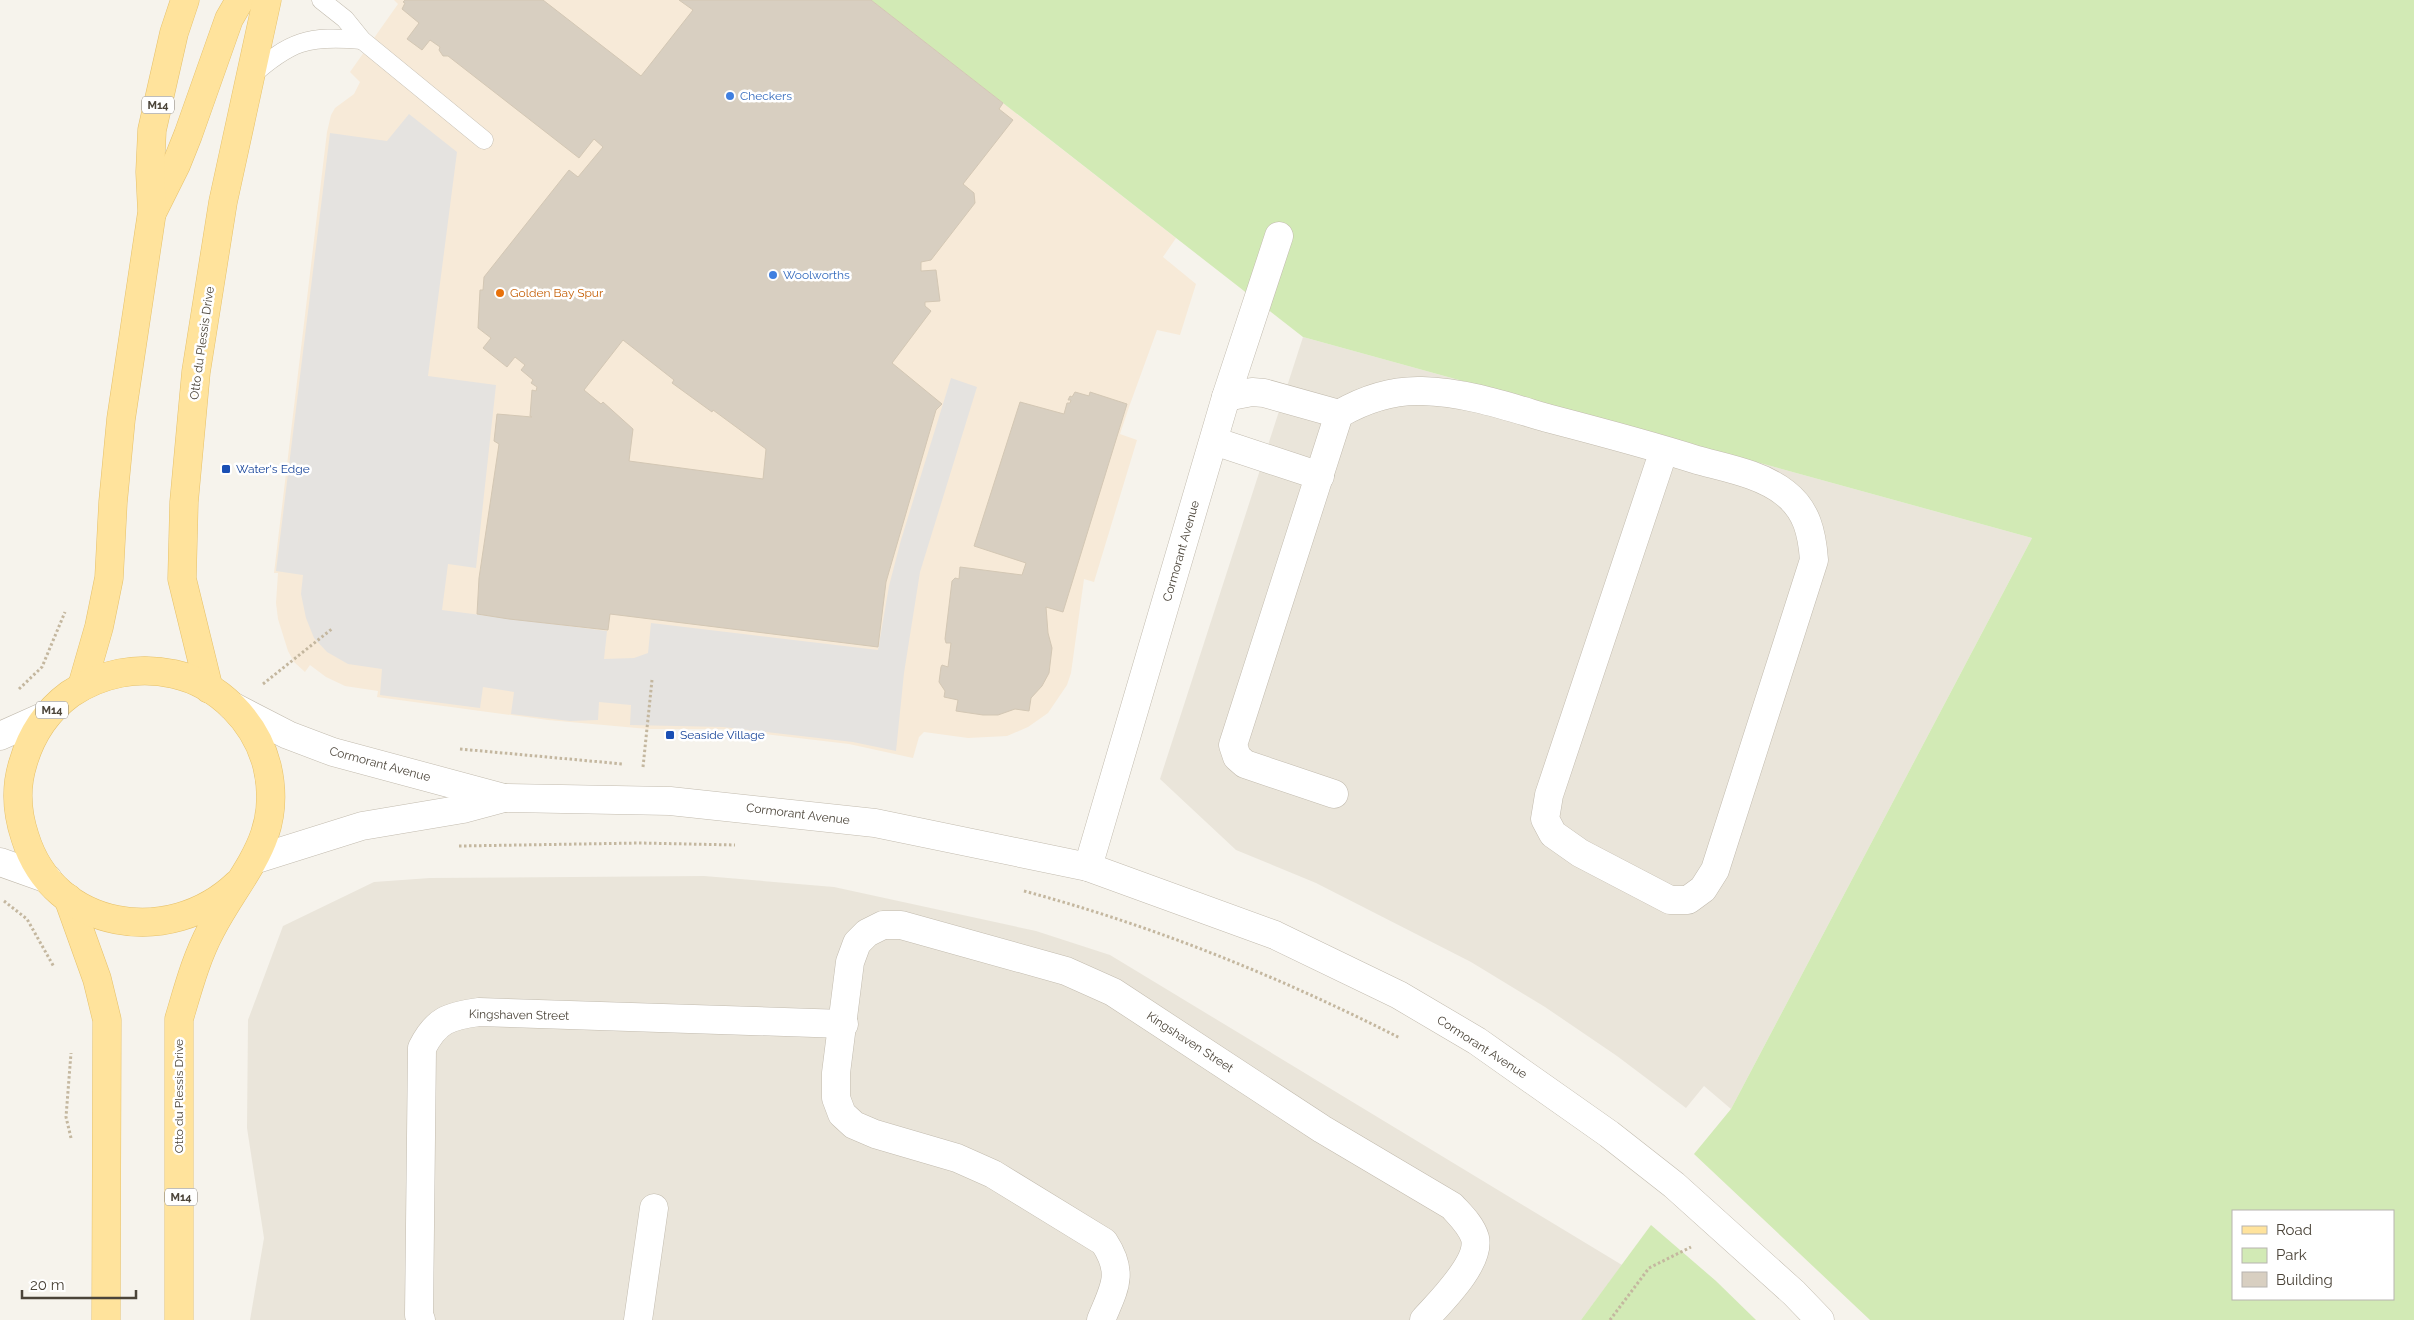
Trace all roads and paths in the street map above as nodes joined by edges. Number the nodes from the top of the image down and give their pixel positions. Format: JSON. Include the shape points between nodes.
{"nodes":[{"id":1,"x":185,"y":0,"type":"edge"},
{"id":2,"x":240,"y":0,"type":"edge"},
{"id":3,"x":266,"y":0,"type":"edge"},
{"id":4,"x":321,"y":0,"type":"edge"},
{"id":5,"x":362,"y":40,"type":"junction"},
{"id":6,"x":248,"y":78,"type":"junction"},
{"id":7,"x":484,"y":140,"type":"dead end"},
{"id":8,"x":152,"y":212,"type":"junction"},
{"id":9,"x":1279,"y":236,"type":"dead end"},
{"id":10,"x":1226,"y":397,"type":"junction"},
{"id":11,"x":1339,"y":414,"type":"junction"},
{"id":12,"x":1214,"y":441,"type":"junction"},
{"id":13,"x":1664,"y":450,"type":"junction"},
{"id":14,"x":1320,"y":476,"type":"junction"},
{"id":15,"x":333,"y":628,"type":"dead end"},
{"id":16,"x":652,"y":680,"type":"dead end"},
{"id":17,"x":82,"y":686,"type":"junction"},
{"id":18,"x":210,"y":689,"type":"junction"},
{"id":19,"x":257,"y":689,"type":"dead end"},
{"id":20,"x":232,"y":706,"type":"junction"},
{"id":21,"x":47,"y":715,"type":"junction"},
{"id":22,"x":0,"y":736,"type":"edge"},
{"id":23,"x":1334,"y":794,"type":"dead end"},
{"id":24,"x":504,"y":798,"type":"junction"},
{"id":25,"x":645,"y":800,"type":"junction"},
{"id":26,"x":254,"y":860,"type":"junction"},
{"id":27,"x":0,"y":862,"type":"edge"},
{"id":28,"x":1088,"y":867,"type":"junction"},
{"id":29,"x":48,"y":879,"type":"junction"},
{"id":30,"x":237,"y":884,"type":"junction"},
{"id":31,"x":0,"y":898,"type":"edge"},
{"id":32,"x":68,"y":898,"type":"junction"},
{"id":33,"x":56,"y":970,"type":"dead end"},
{"id":34,"x":844,"y":1024,"type":"junction"},
{"id":35,"x":71,"y":1051,"type":"dead end"},
{"id":36,"x":72,"y":1144,"type":"dead end"},
{"id":37,"x":654,"y":1208,"type":"dead end"},
{"id":38,"x":1696,"y":1244,"type":"dead end"},
{"id":39,"x":106,"y":1320,"type":"edge"},
{"id":40,"x":179,"y":1320,"type":"edge"},
{"id":41,"x":422,"y":1320,"type":"edge"},
{"id":42,"x":638,"y":1320,"type":"edge"},
{"id":43,"x":1101,"y":1320,"type":"edge"},
{"id":44,"x":1424,"y":1320,"type":"edge"},
{"id":45,"x":1610,"y":1320,"type":"edge"},
{"id":46,"x":1820,"y":1320,"type":"edge"}],
"edges":[{"from":1,"to":8,"type":"main road","number":"M14","via":[[174,33],[152,130]]},
{"from":2,"to":8,"type":"main road","via":[[228,19],[176,165]]},
{"from":3,"to":6,"type":"main road","name":"Otto du Plessis Drive"},
{"from":4,"to":5,"type":"lane","via":[[345,19]]},
{"from":5,"to":6,"type":"lane","via":[[316,38],[288,47]]},
{"from":5,"to":7,"type":"lane"},
{"from":6,"to":18,"type":"main road","name":"Otto du Plessis Drive","via":[[223,202],[198,363],[184,502],[182,579]]},
{"from":8,"to":17,"type":"main road","number":"M14","via":[[121,419],[109,578]]},
{"from":9,"to":10,"type":"street","name":"Cormorant Avenue"},
{"from":10,"to":11,"type":"street","via":[[1264,393]]},
{"from":10,"to":12,"type":"street","name":"Cormorant Avenue"},
{"from":11,"to":13,"type":"street","via":[[1386,393],[1422,391],[1472,397]]},
{"from":11,"to":14,"type":"street"},
{"from":12,"to":14,"type":"street"},
{"from":12,"to":28,"type":"street","name":"Cormorant Avenue"},
{"from":13,"to":13,"type":"street","via":[[1549,795],[1546,819],[1554,834],[1580,853],[1670,900],[1688,900],[1703,889],[1715,870],[1814,560],[1812,534],[1804,514],[1785,493],[1759,479]]},
{"from":14,"to":23,"type":"street","via":[[1233,745],[1237,757],[1245,764]]},
{"from":15,"to":19,"type":"path"},
{"from":16,"to":25,"type":"path","via":[[643,766]]},
{"from":17,"to":18,"type":"main road","name":"Otto du Plessis Drive","number":"M14","via":[[114,674],[153,670],[186,677]]},
{"from":17,"to":21,"type":"main road","name":"Otto du Plessis Drive","number":"M14"},
{"from":18,"to":20,"type":"main road","name":"Otto du Plessis Drive","number":"M14"},
{"from":20,"to":24,"type":"street","name":"Cormorant Avenue","via":[[288,735],[333,752]]},
{"from":20,"to":26,"type":"main road","name":"Otto du Plessis Drive","number":"M14","via":[[257,739],[270,779],[270,814],[264,841]]},
{"from":21,"to":22,"type":"street"},
{"from":21,"to":29,"type":"main road","name":"Otto du Plessis Drive","number":"M14","via":[[25,754],[18,800],[27,844]]},
{"from":24,"to":25,"type":"street","name":"Cormorant Avenue"},
{"from":24,"to":26,"type":"street","name":"Cormorant Avenue","via":[[463,809],[353,828]]},
{"from":25,"to":28,"type":"street","name":"Cormorant Avenue","via":[[875,823]]},
{"from":26,"to":30,"type":"main road","name":"Otto du Plessis Drive","number":"M14"},
{"from":27,"to":29,"type":"street"},
{"from":28,"to":46,"type":"street","name":"Cormorant Avenue","via":[[1276,935],[1399,995],[1477,1042],[1609,1134],[1674,1185]]},
{"from":29,"to":32,"type":"main road","name":"Otto du Plessis Drive","number":"M14"},
{"from":30,"to":32,"type":"main road","name":"Otto du Plessis Drive","number":"M14","via":[[201,910],[152,923],[115,920],[87,910]]},
{"from":30,"to":40,"type":"main road","name":"Otto du Plessis Drive","number":"M14","via":[[196,964],[179,1019]]},
{"from":31,"to":33,"type":"path","via":[[27,919]]},
{"from":32,"to":39,"type":"main road","name":"Otto du Plessis Drive","number":"M14","via":[[97,979],[107,1020]]},
{"from":34,"to":41,"type":"street","name":"Kingshaven Street","via":[[479,1012],[442,1021],[430,1032],[422,1048],[419,1314]]},
{"from":34,"to":43,"type":"street","name":"Kingshaven Street","via":[[836,1073],[836,1098],[842,1114],[854,1125],[875,1134],[957,1158],[993,1174],[1104,1242],[1114,1256],[1118,1273]]},
{"from":34,"to":44,"type":"street","name":"Kingshaven Street","via":[[850,962],[857,943],[867,933],[883,925],[901,925],[1066,970],[1113,992],[1322,1129],[1452,1206],[1468,1223],[1475,1240],[1473,1257]]},
{"from":35,"to":36,"type":"path","via":[[66,1117]]},
{"from":37,"to":42,"type":"street"},
{"from":38,"to":45,"type":"path","via":[[1649,1268]]}]}
